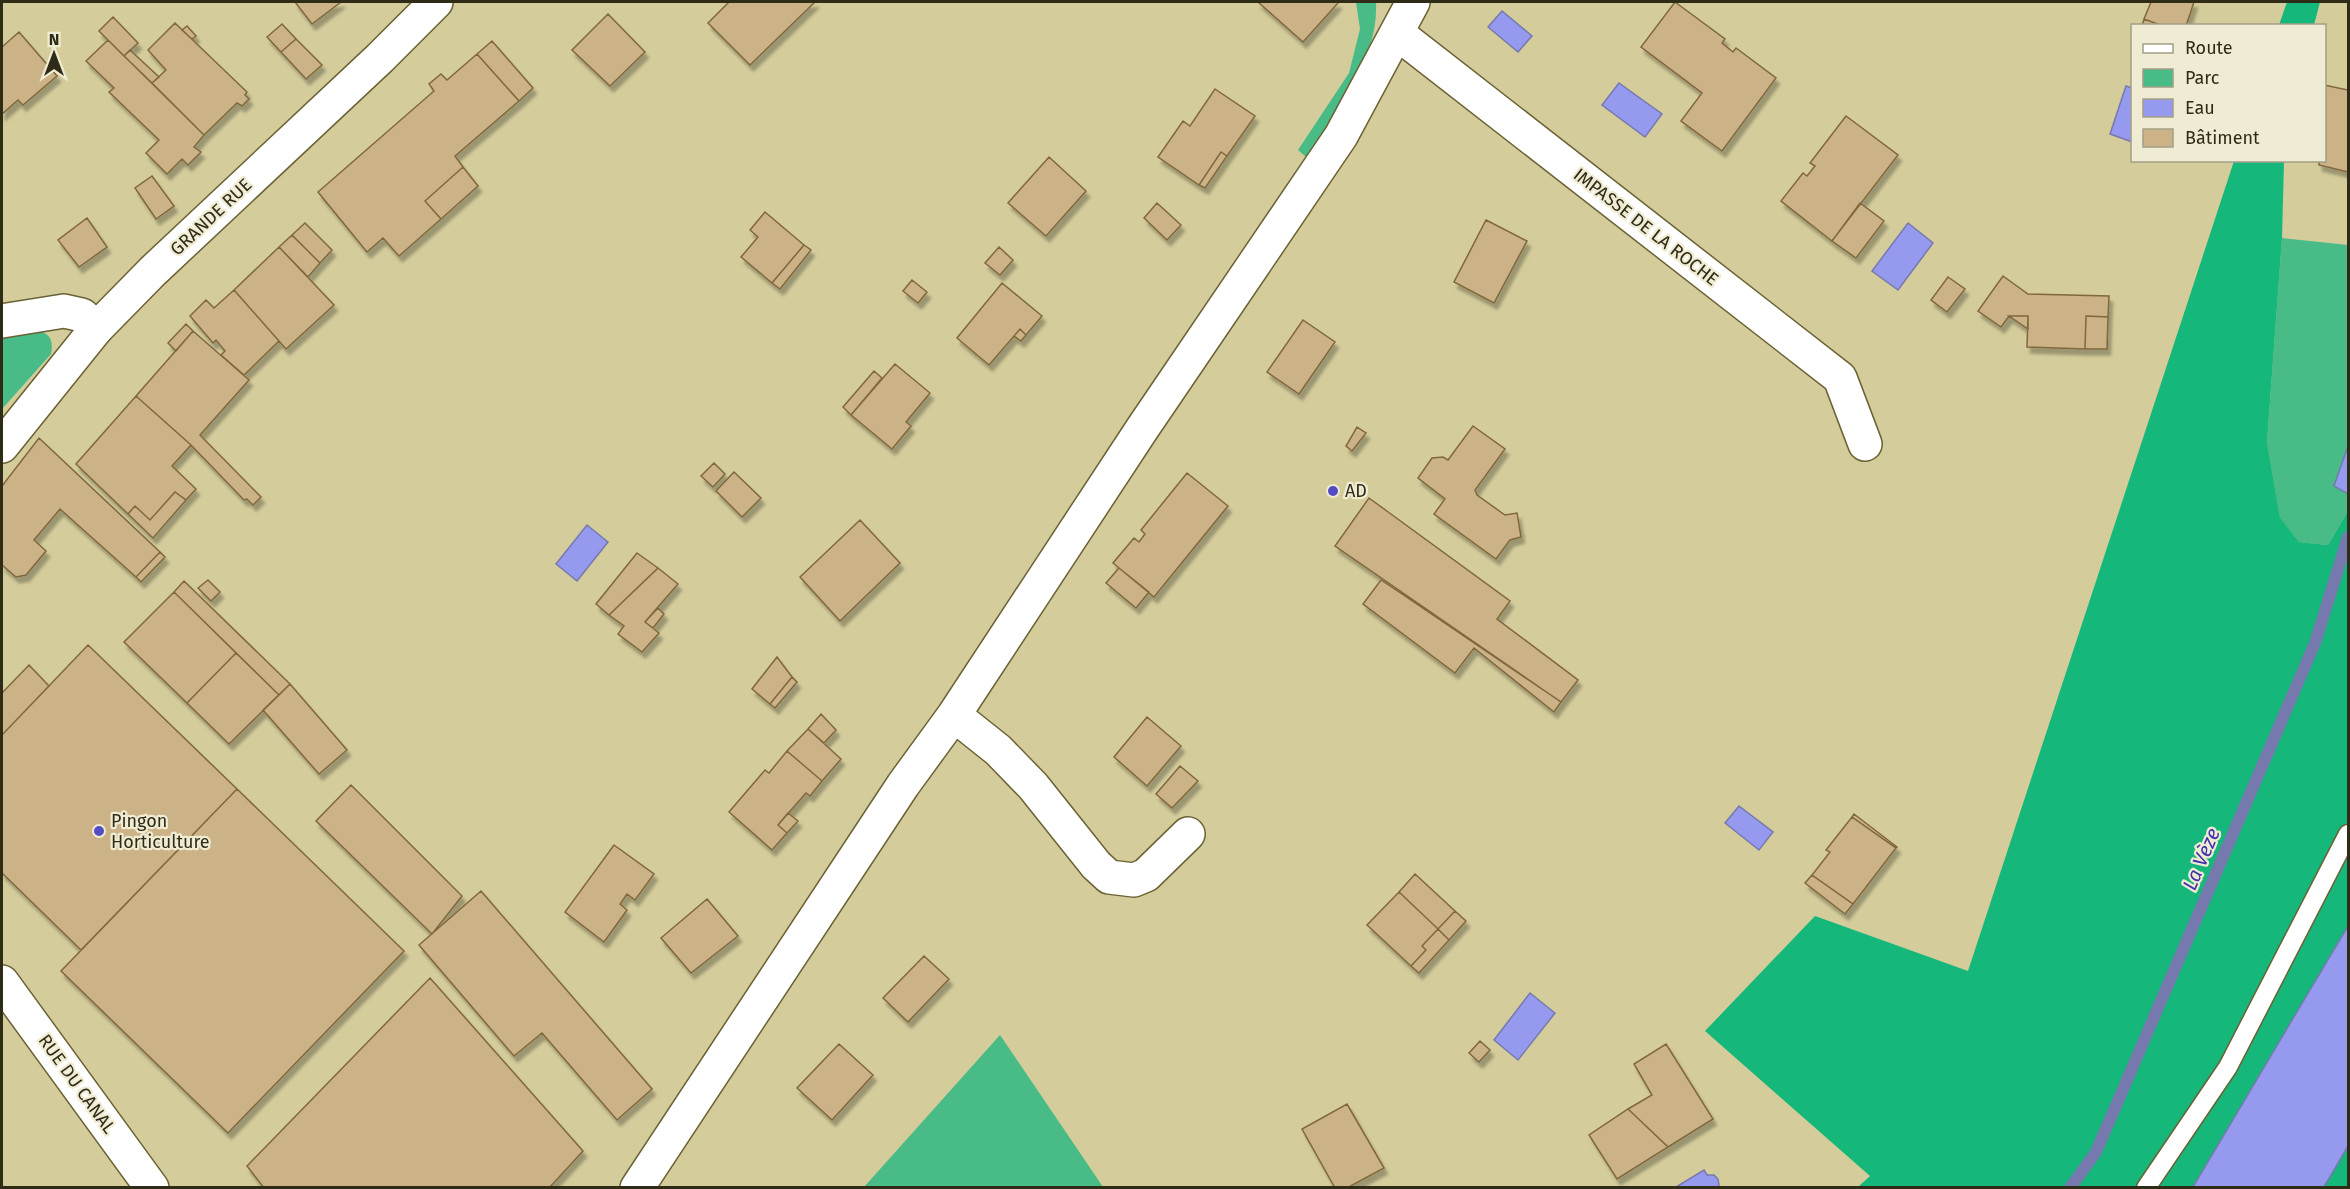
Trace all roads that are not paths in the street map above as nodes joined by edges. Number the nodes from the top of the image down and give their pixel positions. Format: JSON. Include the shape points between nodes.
{"nodes":[{"id":1,"x":436,"y":2,"type":"edge"},
{"id":2,"x":1413,"y":2,"type":"edge"},
{"id":3,"x":1395,"y":17,"type":"edge"},
{"id":4,"x":2,"y":321,"type":"edge"},
{"id":5,"x":96,"y":329,"type":"junction"},
{"id":6,"x":1865,"y":444,"type":"dead end"},
{"id":7,"x":2,"y":446,"type":"edge"},
{"id":8,"x":954,"y":715,"type":"junction"},
{"id":9,"x":1188,"y":834,"type":"dead end"},
{"id":10,"x":2349,"y":834,"type":"edge"},
{"id":11,"x":2,"y":982,"type":"edge"},
{"id":12,"x":152,"y":1188,"type":"edge"},
{"id":13,"x":637,"y":1188,"type":"edge"},
{"id":14,"x":2146,"y":1188,"type":"edge"}],
"edges":[{"from":1,"to":5,"type":"street","name":"GRANDE RUE"},
{"from":2,"to":3,"type":"street"},
{"from":3,"to":6,"type":"street","name":"IMPASSE DE LA ROCHE","via":[[1840,378]]},
{"from":3,"to":8,"type":"street","via":[[1341,135]]},
{"from":4,"to":5,"type":"street","via":[[64,310],[82,315]]},
{"from":5,"to":7,"type":"street","name":"GRANDE RUE"},
{"from":8,"to":9,"type":"street","via":[[998,750],[1033,786],[1108,877],[1134,880],[1146,875]]},
{"from":8,"to":13,"type":"street","via":[[903,785]]},
{"from":10,"to":14,"type":"lane","via":[[2228,1068]]},
{"from":11,"to":12,"type":"street","name":"RUE DU CANAL"}]}
